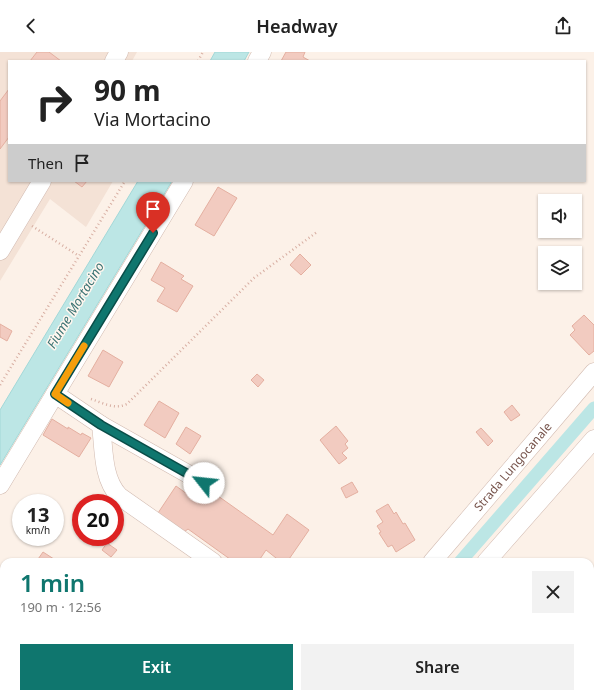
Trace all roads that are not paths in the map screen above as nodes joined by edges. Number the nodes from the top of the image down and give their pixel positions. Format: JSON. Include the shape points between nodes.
{"nodes":[{"id":1,"x":41,"y":182,"type":"edge"},
{"id":2,"x":183,"y":182,"type":"edge"},
{"id":3,"x":0,"y":251,"type":"edge"},
{"id":4,"x":594,"y":372,"type":"edge"},
{"id":5,"x":55,"y":394,"type":"junction"},
{"id":6,"x":101,"y":425,"type":"junction"},
{"id":7,"x":594,"y":439,"type":"edge"},
{"id":8,"x":204,"y":483,"type":"dead end"},
{"id":9,"x":0,"y":485,"type":"edge"},
{"id":10,"x":207,"y":558,"type":"edge"},
{"id":11,"x":435,"y":558,"type":"edge"},
{"id":12,"x":490,"y":558,"type":"edge"}],
"edges":[{"from":1,"to":3,"type":"street"},
{"from":2,"to":5,"type":"street"},
{"from":4,"to":11,"type":"street","name":"Strada Lungocanale"},
{"from":5,"to":6,"type":"street"},
{"from":5,"to":9,"type":"street"},
{"from":6,"to":8,"type":"street"},
{"from":6,"to":10,"type":"street","via":[[108,476],[115,491]]},
{"from":7,"to":12,"type":"street"}]}
